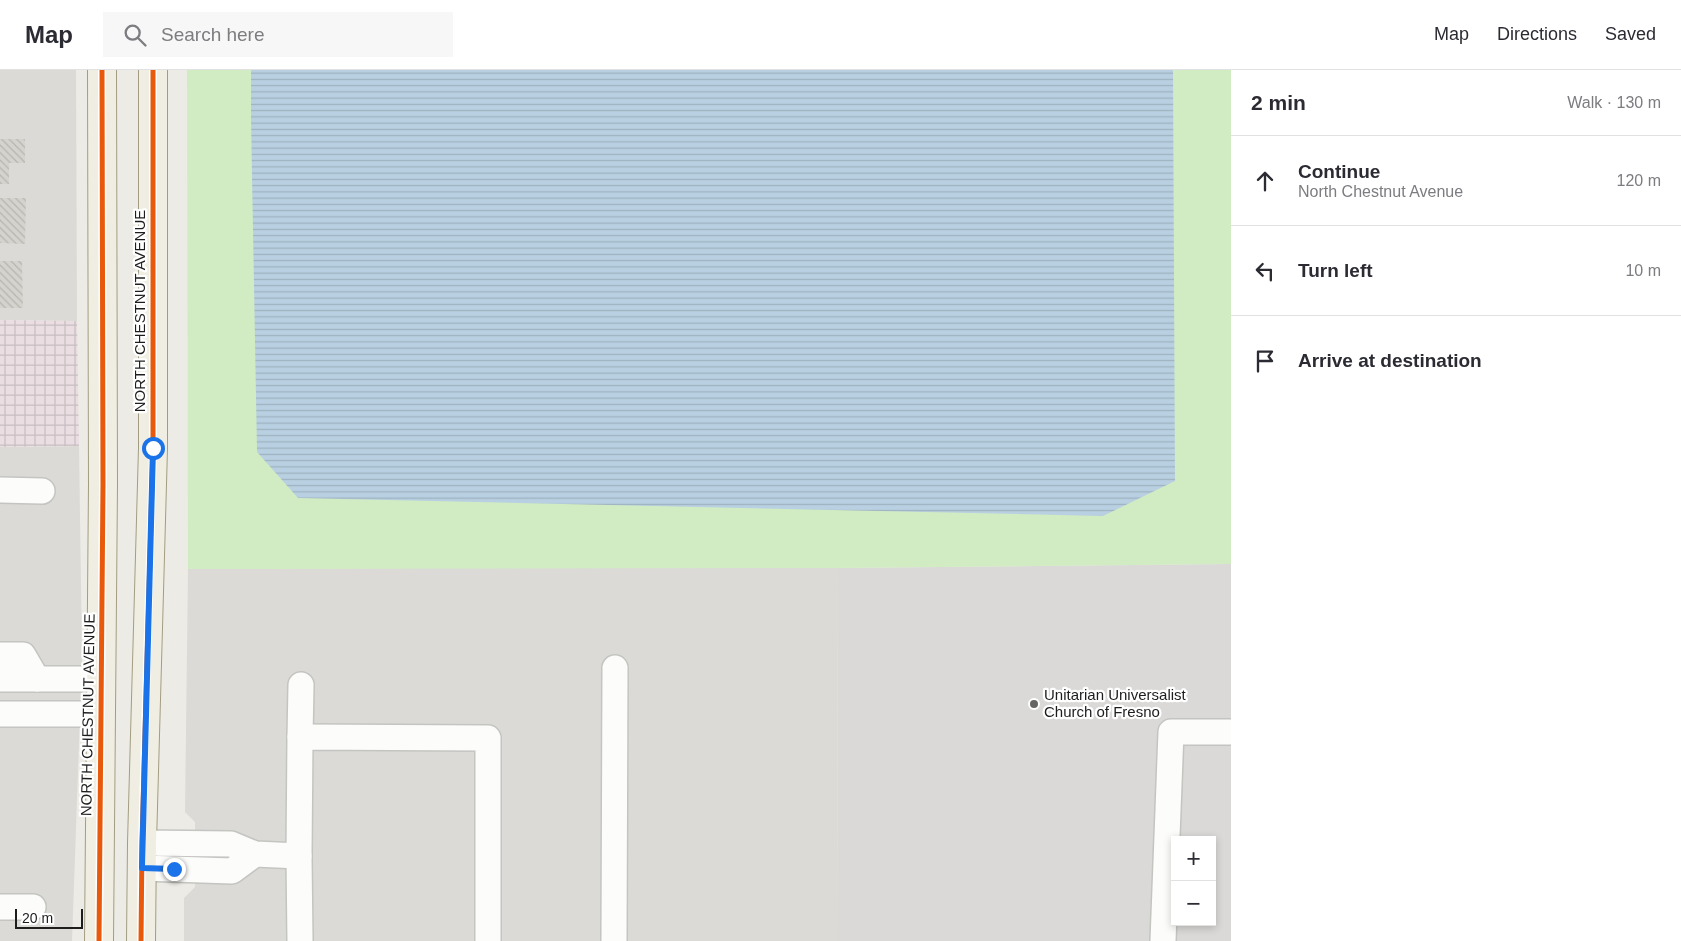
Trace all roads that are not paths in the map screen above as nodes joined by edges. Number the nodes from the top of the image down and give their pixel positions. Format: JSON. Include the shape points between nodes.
{"nodes":[{"id":1,"x":102,"y":70,"type":"edge"},
{"id":2,"x":153,"y":70,"type":"edge"},
{"id":3,"x":0,"y":490,"type":"edge"},
{"id":4,"x":42,"y":491,"type":"dead end"},
{"id":5,"x":0,"y":655,"type":"edge"},
{"id":6,"x":615,"y":668,"type":"dead end"},
{"id":7,"x":0,"y":679,"type":"edge"},
{"id":8,"x":37,"y":679,"type":"junction"},
{"id":9,"x":101,"y":679,"type":"junction"},
{"id":10,"x":301,"y":685,"type":"dead end"},
{"id":11,"x":0,"y":714,"type":"edge"},
{"id":12,"x":100,"y":714,"type":"junction"},
{"id":13,"x":1231,"y":732,"type":"edge"},
{"id":14,"x":300,"y":737,"type":"junction"},
{"id":15,"x":142,"y":856,"type":"junction"},
{"id":16,"x":299,"y":856,"type":"junction"},
{"id":17,"x":0,"y":907,"type":"edge"},
{"id":18,"x":33,"y":907,"type":"dead end"},
{"id":19,"x":99,"y":941,"type":"edge"},
{"id":20,"x":141,"y":941,"type":"edge"},
{"id":21,"x":300,"y":941,"type":"edge"},
{"id":22,"x":488,"y":941,"type":"edge"},
{"id":23,"x":614,"y":941,"type":"edge"},
{"id":24,"x":1164,"y":941,"type":"edge"}],
"edges":[{"from":1,"to":9,"type":"main road","name":"NORTH CHESTNUT AVENUE"},
{"from":2,"to":15,"type":"main road","name":"NORTH CHESTNUT AVENUE","via":[[153,448]]},
{"from":3,"to":4,"type":"street"},
{"from":5,"to":8,"type":"street","via":[[23,655]]},
{"from":6,"to":23,"type":"street"},
{"from":7,"to":8,"type":"street"},
{"from":8,"to":9,"type":"street"},
{"from":9,"to":12,"type":"main road","name":"NORTH CHESTNUT AVENUE"},
{"from":10,"to":14,"type":"street"},
{"from":11,"to":12,"type":"street"},
{"from":12,"to":19,"type":"main road","name":"NORTH CHESTNUT AVENUE"},
{"from":13,"to":24,"type":"street","via":[[1171,732]]},
{"from":14,"to":16,"type":"street"},
{"from":14,"to":22,"type":"street","via":[[488,738]]},
{"from":15,"to":16,"type":"street","via":[[232,871],[255,854]]},
{"from":15,"to":20,"type":"main road","name":"NORTH CHESTNUT AVENUE"},
{"from":16,"to":21,"type":"street"},
{"from":17,"to":18,"type":"street"}]}
